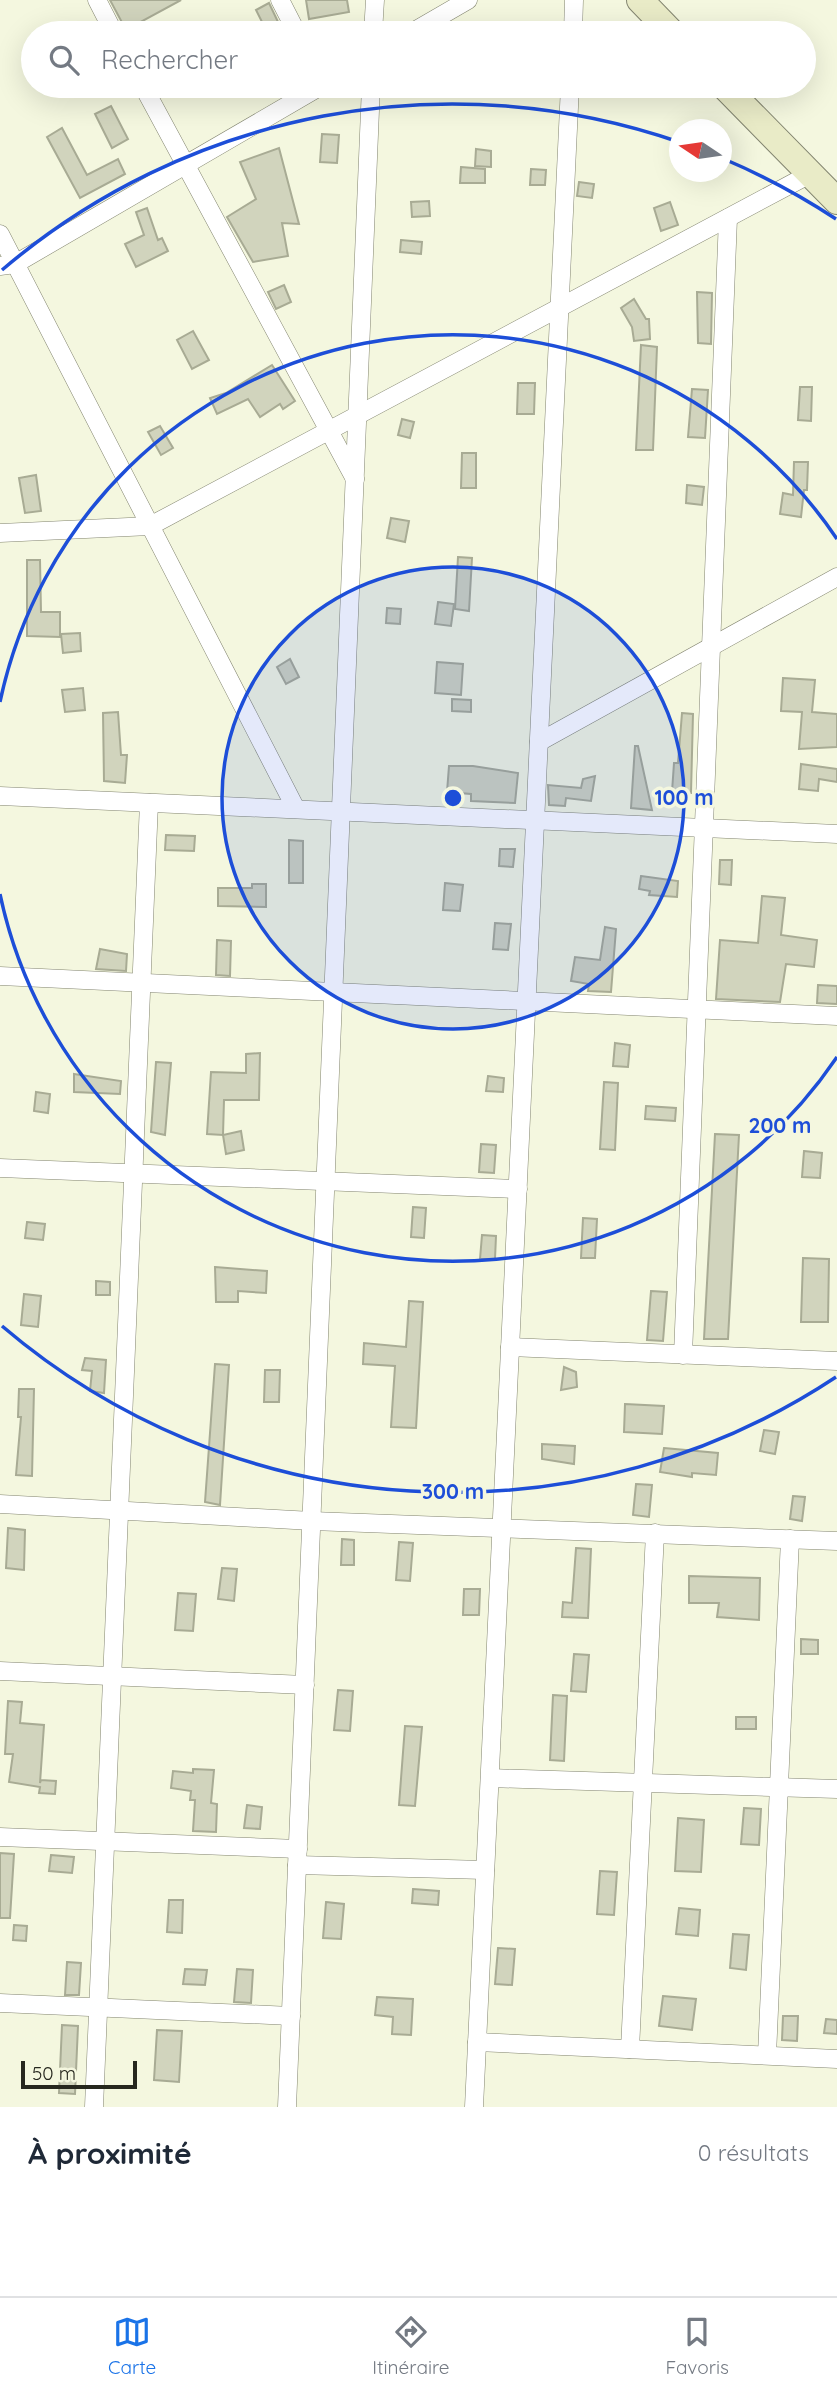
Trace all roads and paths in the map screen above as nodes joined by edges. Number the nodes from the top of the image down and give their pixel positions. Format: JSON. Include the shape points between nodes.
{"nodes":[{"id":1,"x":97,"y":0,"type":"edge"},
{"id":2,"x":280,"y":0,"type":"edge"},
{"id":3,"x":375,"y":0,"type":"edge"},
{"id":4,"x":468,"y":0,"type":"edge"},
{"id":5,"x":574,"y":0,"type":"edge"},
{"id":6,"x":640,"y":0,"type":"edge"},
{"id":7,"x":108,"y":21,"type":"edge"},
{"id":8,"x":291,"y":21,"type":"edge"},
{"id":9,"x":374,"y":21,"type":"edge"},
{"id":10,"x":432,"y":21,"type":"edge"},
{"id":11,"x":573,"y":21,"type":"edge"},
{"id":12,"x":660,"y":21,"type":"edge"},
{"id":13,"x":149,"y":98,"type":"edge"},
{"id":14,"x":300,"y":98,"type":"edge"},
{"id":15,"x":371,"y":98,"type":"edge"},
{"id":16,"x":569,"y":98,"type":"edge"},
{"id":17,"x":736,"y":98,"type":"edge"},
{"id":18,"x":185,"y":165,"type":"junction"},
{"id":19,"x":810,"y":174,"type":"junction"},
{"id":20,"x":837,"y":201,"type":"edge"},
{"id":21,"x":728,"y":218,"type":"junction"},
{"id":22,"x":0,"y":234,"type":"edge"},
{"id":23,"x":8,"y":265,"type":"edge"},
{"id":24,"x":560,"y":307,"type":"junction"},
{"id":25,"x":358,"y":415,"type":"junction"},
{"id":26,"x":328,"y":431,"type":"junction"},
{"id":27,"x":355,"y":479,"type":"junction"},
{"id":28,"x":150,"y":526,"type":"junction"},
{"id":29,"x":0,"y":533,"type":"edge"},
{"id":30,"x":837,"y":577,"type":"edge"},
{"id":31,"x":711,"y":647,"type":"junction"},
{"id":32,"x":539,"y":742,"type":"junction"},
{"id":33,"x":0,"y":796,"type":"edge"},
{"id":34,"x":149,"y":803,"type":"junction"},
{"id":35,"x":296,"y":809,"type":"junction"},
{"id":36,"x":341,"y":811,"type":"junction"},
{"id":37,"x":535,"y":820,"type":"junction"},
{"id":38,"x":704,"y":828,"type":"junction"},
{"id":39,"x":837,"y":834,"type":"edge"},
{"id":40,"x":0,"y":976,"type":"edge"},
{"id":41,"x":141,"y":983,"type":"junction"},
{"id":42,"x":333,"y":992,"type":"junction"},
{"id":43,"x":527,"y":1001,"type":"junction"},
{"id":44,"x":697,"y":1009,"type":"junction"},
{"id":45,"x":837,"y":1016,"type":"edge"},
{"id":46,"x":0,"y":1168,"type":"edge"},
{"id":47,"x":133,"y":1173,"type":"junction"},
{"id":48,"x":326,"y":1181,"type":"junction"},
{"id":49,"x":518,"y":1189,"type":"junction"},
{"id":50,"x":510,"y":1347,"type":"junction"},
{"id":51,"x":683,"y":1355,"type":"junction"},
{"id":52,"x":837,"y":1361,"type":"edge"},
{"id":53,"x":0,"y":1504,"type":"edge"},
{"id":54,"x":119,"y":1509,"type":"junction"},
{"id":55,"x":312,"y":1521,"type":"junction"},
{"id":56,"x":502,"y":1526,"type":"junction"},
{"id":57,"x":655,"y":1533,"type":"junction"},
{"id":58,"x":790,"y":1539,"type":"junction"},
{"id":59,"x":837,"y":1541,"type":"edge"},
{"id":60,"x":0,"y":1671,"type":"edge"},
{"id":61,"x":112,"y":1676,"type":"junction"},
{"id":62,"x":305,"y":1685,"type":"junction"},
{"id":63,"x":489,"y":1778,"type":"junction"},
{"id":64,"x":643,"y":1782,"type":"junction"},
{"id":65,"x":779,"y":1787,"type":"junction"},
{"id":66,"x":837,"y":1789,"type":"edge"},
{"id":67,"x":0,"y":1837,"type":"edge"},
{"id":68,"x":105,"y":1841,"type":"junction"},
{"id":69,"x":298,"y":1857,"type":"junction"},
{"id":70,"x":485,"y":1870,"type":"junction"},
{"id":71,"x":0,"y":2003,"type":"edge"},
{"id":72,"x":98,"y":2008,"type":"junction"},
{"id":73,"x":291,"y":2016,"type":"junction"},
{"id":74,"x":477,"y":2042,"type":"junction"},
{"id":75,"x":630,"y":2049,"type":"junction"},
{"id":76,"x":767,"y":2055,"type":"junction"},
{"id":77,"x":837,"y":2059,"type":"edge"},
{"id":78,"x":94,"y":2107,"type":"edge"},
{"id":79,"x":287,"y":2107,"type":"edge"},
{"id":80,"x":474,"y":2107,"type":"edge"}],
"edges":[{"from":1,"to":7,"type":"street"},
{"from":2,"to":8,"type":"street"},
{"from":3,"to":9,"type":"street"},
{"from":4,"to":10,"type":"street"},
{"from":5,"to":11,"type":"street"},
{"from":6,"to":12,"type":"street"},
{"from":13,"to":18,"type":"street"},
{"from":14,"to":18,"type":"street"},
{"from":15,"to":25,"type":"street"},
{"from":16,"to":24,"type":"street"},
{"from":17,"to":19,"type":"street"},
{"from":18,"to":23,"type":"street"},
{"from":18,"to":26,"type":"street"},
{"from":19,"to":20,"type":"street"},
{"from":19,"to":21,"type":"street"},
{"from":21,"to":24,"type":"street"},
{"from":21,"to":31,"type":"street"},
{"from":22,"to":23,"type":"street"},
{"from":23,"to":28,"type":"street"},
{"from":24,"to":25,"type":"street"},
{"from":24,"to":32,"type":"street"},
{"from":25,"to":26,"type":"street"},
{"from":25,"to":27,"type":"street"},
{"from":26,"to":27,"type":"street"},
{"from":26,"to":28,"type":"street"},
{"from":27,"to":36,"type":"street"},
{"from":28,"to":29,"type":"street"},
{"from":28,"to":35,"type":"street"},
{"from":30,"to":31,"type":"street"},
{"from":31,"to":32,"type":"street"},
{"from":31,"to":38,"type":"street"},
{"from":32,"to":37,"type":"street"},
{"from":33,"to":34,"type":"street"},
{"from":34,"to":35,"type":"street"},
{"from":34,"to":41,"type":"street"},
{"from":35,"to":36,"type":"street"},
{"from":36,"to":37,"type":"street"},
{"from":36,"to":42,"type":"street"},
{"from":37,"to":38,"type":"street"},
{"from":37,"to":43,"type":"street"},
{"from":38,"to":39,"type":"street"},
{"from":38,"to":44,"type":"street"},
{"from":40,"to":41,"type":"street"},
{"from":41,"to":42,"type":"street"},
{"from":41,"to":47,"type":"street"},
{"from":42,"to":43,"type":"street"},
{"from":42,"to":48,"type":"street"},
{"from":43,"to":44,"type":"street"},
{"from":43,"to":49,"type":"street"},
{"from":44,"to":45,"type":"street"},
{"from":44,"to":51,"type":"street"},
{"from":46,"to":47,"type":"street"},
{"from":47,"to":48,"type":"street"},
{"from":47,"to":54,"type":"street"},
{"from":48,"to":49,"type":"street"},
{"from":48,"to":55,"type":"street"},
{"from":49,"to":50,"type":"street"},
{"from":50,"to":51,"type":"street"},
{"from":50,"to":56,"type":"street"},
{"from":51,"to":52,"type":"street"},
{"from":53,"to":54,"type":"street"},
{"from":54,"to":55,"type":"street"},
{"from":54,"to":61,"type":"street"},
{"from":55,"to":56,"type":"street"},
{"from":55,"to":62,"type":"street"},
{"from":56,"to":57,"type":"street"},
{"from":56,"to":63,"type":"street"},
{"from":57,"to":58,"type":"street"},
{"from":57,"to":64,"type":"street"},
{"from":58,"to":59,"type":"street"},
{"from":58,"to":65,"type":"street"},
{"from":60,"to":61,"type":"street"},
{"from":61,"to":62,"type":"street"},
{"from":61,"to":68,"type":"street"},
{"from":62,"to":69,"type":"street"},
{"from":63,"to":64,"type":"street"},
{"from":63,"to":70,"type":"street"},
{"from":64,"to":65,"type":"street"},
{"from":64,"to":75,"type":"street"},
{"from":65,"to":66,"type":"street"},
{"from":65,"to":76,"type":"street"},
{"from":67,"to":68,"type":"street"},
{"from":68,"to":69,"type":"street"},
{"from":68,"to":72,"type":"street"},
{"from":69,"to":70,"type":"street"},
{"from":69,"to":73,"type":"street"},
{"from":70,"to":74,"type":"street"},
{"from":71,"to":72,"type":"street"},
{"from":72,"to":73,"type":"street"},
{"from":72,"to":78,"type":"street"},
{"from":73,"to":79,"type":"street"},
{"from":74,"to":75,"type":"street"},
{"from":74,"to":80,"type":"street"},
{"from":75,"to":76,"type":"street"},
{"from":76,"to":77,"type":"street"}]}
